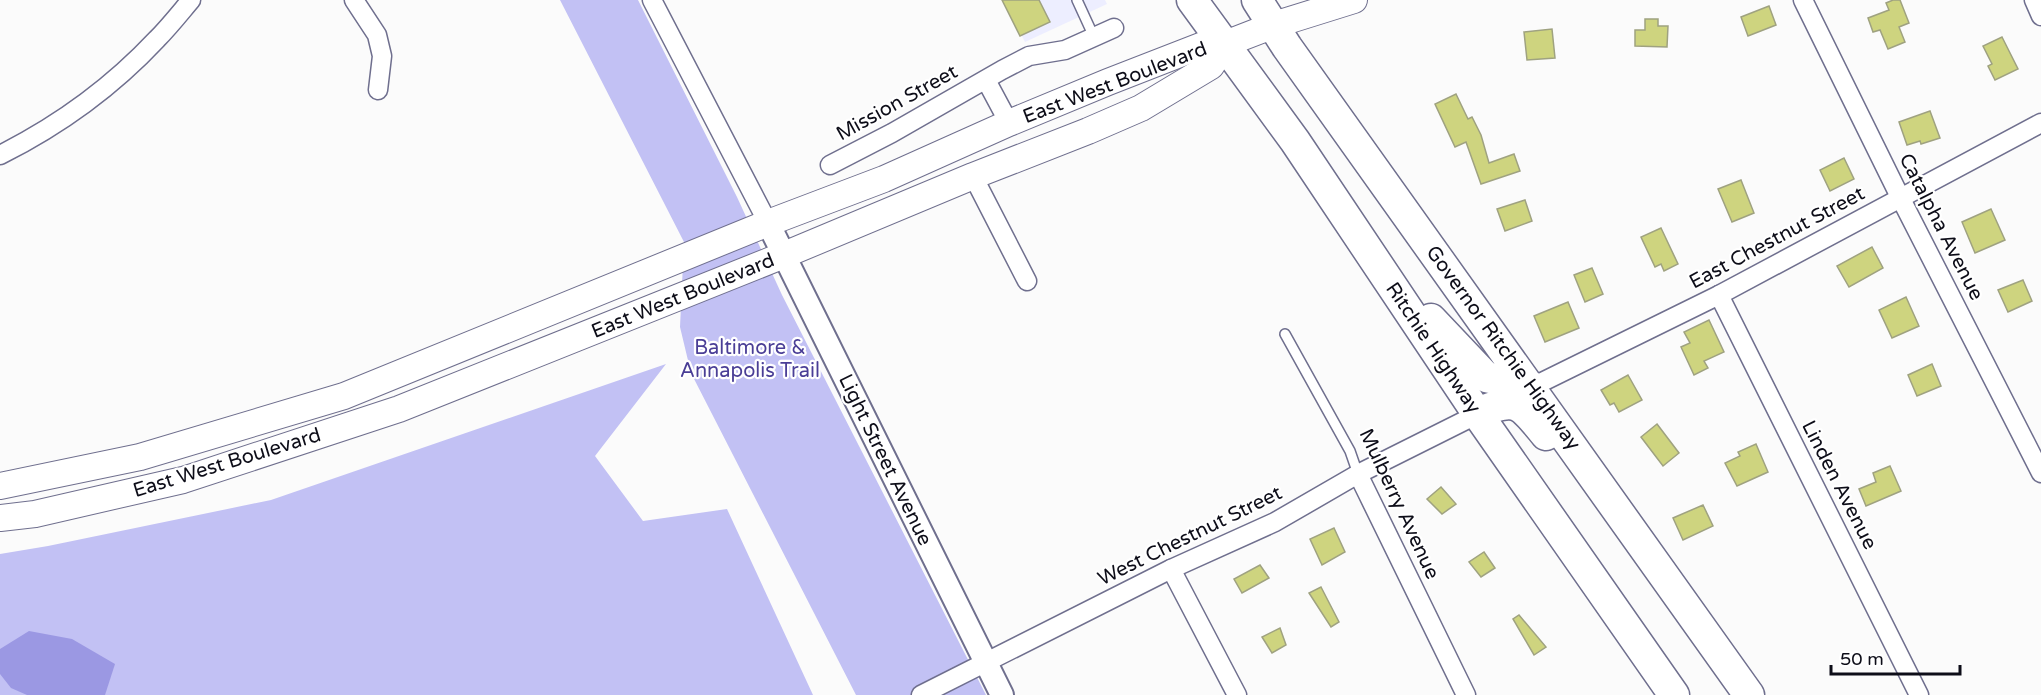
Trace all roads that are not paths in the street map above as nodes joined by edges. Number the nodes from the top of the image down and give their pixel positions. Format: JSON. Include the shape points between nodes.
{"nodes":[{"id":1,"x":191,"y":0,"type":"edge"},
{"id":2,"x":354,"y":0,"type":"edge"},
{"id":3,"x":652,"y":0,"type":"edge"},
{"id":4,"x":1077,"y":0,"type":"edge"},
{"id":5,"x":1192,"y":0,"type":"edge"},
{"id":6,"x":1257,"y":0,"type":"edge"},
{"id":7,"x":1803,"y":0,"type":"edge"},
{"id":8,"x":2034,"y":0,"type":"edge"},
{"id":9,"x":1346,"y":1,"type":"edge"},
{"id":10,"x":2041,"y":15,"type":"edge"},
{"id":11,"x":1274,"y":25,"type":"junction"},
{"id":12,"x":1114,"y":28,"type":"dead end"},
{"id":13,"x":1094,"y":37,"type":"junction"},
{"id":14,"x":1225,"y":44,"type":"junction"},
{"id":15,"x":986,"y":80,"type":"junction"},
{"id":16,"x":378,"y":90,"type":"dead end"},
{"id":17,"x":1009,"y":123,"type":"junction"},
{"id":18,"x":2041,"y":123,"type":"edge"},
{"id":19,"x":0,"y":155,"type":"edge"},
{"id":20,"x":830,"y":165,"type":"dead end"},
{"id":21,"x":973,"y":176,"type":"junction"},
{"id":22,"x":1901,"y":199,"type":"junction"},
{"id":23,"x":768,"y":223,"type":"junction"},
{"id":24,"x":784,"y":255,"type":"junction"},
{"id":25,"x":1375,"y":261,"type":"junction"},
{"id":26,"x":1027,"y":281,"type":"dead end"},
{"id":27,"x":1719,"y":295,"type":"junction"},
{"id":28,"x":1286,"y":334,"type":"dead end"},
{"id":29,"x":1532,"y":387,"type":"junction"},
{"id":30,"x":1477,"y":413,"type":"junction"},
{"id":31,"x":2041,"y":473,"type":"edge"},
{"id":32,"x":1358,"y":474,"type":"junction"},
{"id":33,"x":0,"y":486,"type":"edge"},
{"id":34,"x":0,"y":519,"type":"edge"},
{"id":35,"x":1640,"y":540,"type":"junction"},
{"id":36,"x":1172,"y":568,"type":"junction"},
{"id":37,"x":985,"y":663,"type":"junction"},
{"id":38,"x":921,"y":695,"type":"edge"},
{"id":39,"x":1002,"y":695,"type":"edge"},
{"id":40,"x":1237,"y":695,"type":"edge"},
{"id":41,"x":1466,"y":695,"type":"edge"},
{"id":42,"x":1674,"y":695,"type":"edge"},
{"id":43,"x":1749,"y":695,"type":"edge"},
{"id":44,"x":1919,"y":695,"type":"edge"}],
"edges":[{"from":1,"to":19,"type":"street","via":[[157,39],[90,99]]},
{"from":2,"to":16,"type":"street","via":[[377,35],[382,56]]},
{"from":3,"to":23,"type":"street","name":"Light Street Avenue"},
{"from":4,"to":13,"type":"lane"},
{"from":5,"to":14,"type":"highway","name":"Ritchie Highway"},
{"from":6,"to":11,"type":"highway","name":"Governor Ritchie Highway"},
{"from":7,"to":22,"type":"street","name":"Catalpha Avenue"},
{"from":8,"to":10,"type":"street"},
{"from":9,"to":11,"type":"main road"},
{"from":11,"to":14,"type":"main road"},
{"from":11,"to":29,"type":"highway","name":"Governor Ritchie Highway"},
{"from":12,"to":13,"type":"street","name":"Mission Street"},
{"from":13,"to":15,"type":"street","name":"Mission Street","via":[[1065,50],[1029,56]]},
{"from":14,"to":17,"type":"main road","name":"East West Boulevard","via":[[1203,45]]},
{"from":14,"to":21,"type":"main road","name":"East West Boulevard","via":[[1211,66],[1141,108]]},
{"from":14,"to":25,"type":"highway","name":"Ritchie Highway"},
{"from":15,"to":17,"type":"street","name":"Mission Street"},
{"from":15,"to":20,"type":"street","name":"Mission Street"},
{"from":17,"to":23,"type":"main road","name":"East West Boulevard","via":[[884,179]]},
{"from":18,"to":22,"type":"street","name":"East Chestnut Street"},
{"from":21,"to":24,"type":"main road","name":"East West Boulevard"},
{"from":21,"to":26,"type":"street"},
{"from":22,"to":27,"type":"street","name":"East Chestnut Street"},
{"from":22,"to":31,"type":"street","name":"Catalpha Avenue"},
{"from":23,"to":24,"type":"street","name":"Light Street Avenue"},
{"from":23,"to":33,"type":"main road","name":"East West Boulevard","via":[[344,396],[140,457]]},
{"from":24,"to":34,"type":"main road","name":"East West Boulevard","via":[[399,409],[183,480]]},
{"from":24,"to":37,"type":"street","name":"Light Street Avenue"},
{"from":25,"to":29,"type":"highway","via":[[1486,377]]},
{"from":25,"to":30,"type":"highway","name":"Ritchie Highway"},
{"from":27,"to":29,"type":"street","name":"East Chestnut Street"},
{"from":27,"to":44,"type":"street","name":"Linden Avenue"},
{"from":28,"to":32,"type":"lane","name":"Mulberry Avenue","via":[[1350,451]]},
{"from":29,"to":35,"type":"highway","name":"Governor Ritchie Highway"},
{"from":30,"to":32,"type":"street","name":"West Chestnut Street"},
{"from":30,"to":35,"type":"highway","via":[[1500,404],[1525,409],[1578,474]]},
{"from":30,"to":42,"type":"highway","name":"Ritchie Highway"},
{"from":32,"to":36,"type":"street","name":"West Chestnut Street","via":[[1275,522]]},
{"from":32,"to":41,"type":"street","name":"Mulberry Avenue"},
{"from":35,"to":43,"type":"highway","name":"Governor Ritchie Highway"},
{"from":36,"to":37,"type":"street","name":"West Chestnut Street"},
{"from":36,"to":40,"type":"street"},
{"from":37,"to":38,"type":"street","name":"West Chestnut Street"},
{"from":37,"to":39,"type":"street","name":"Light Street Avenue"}]}
